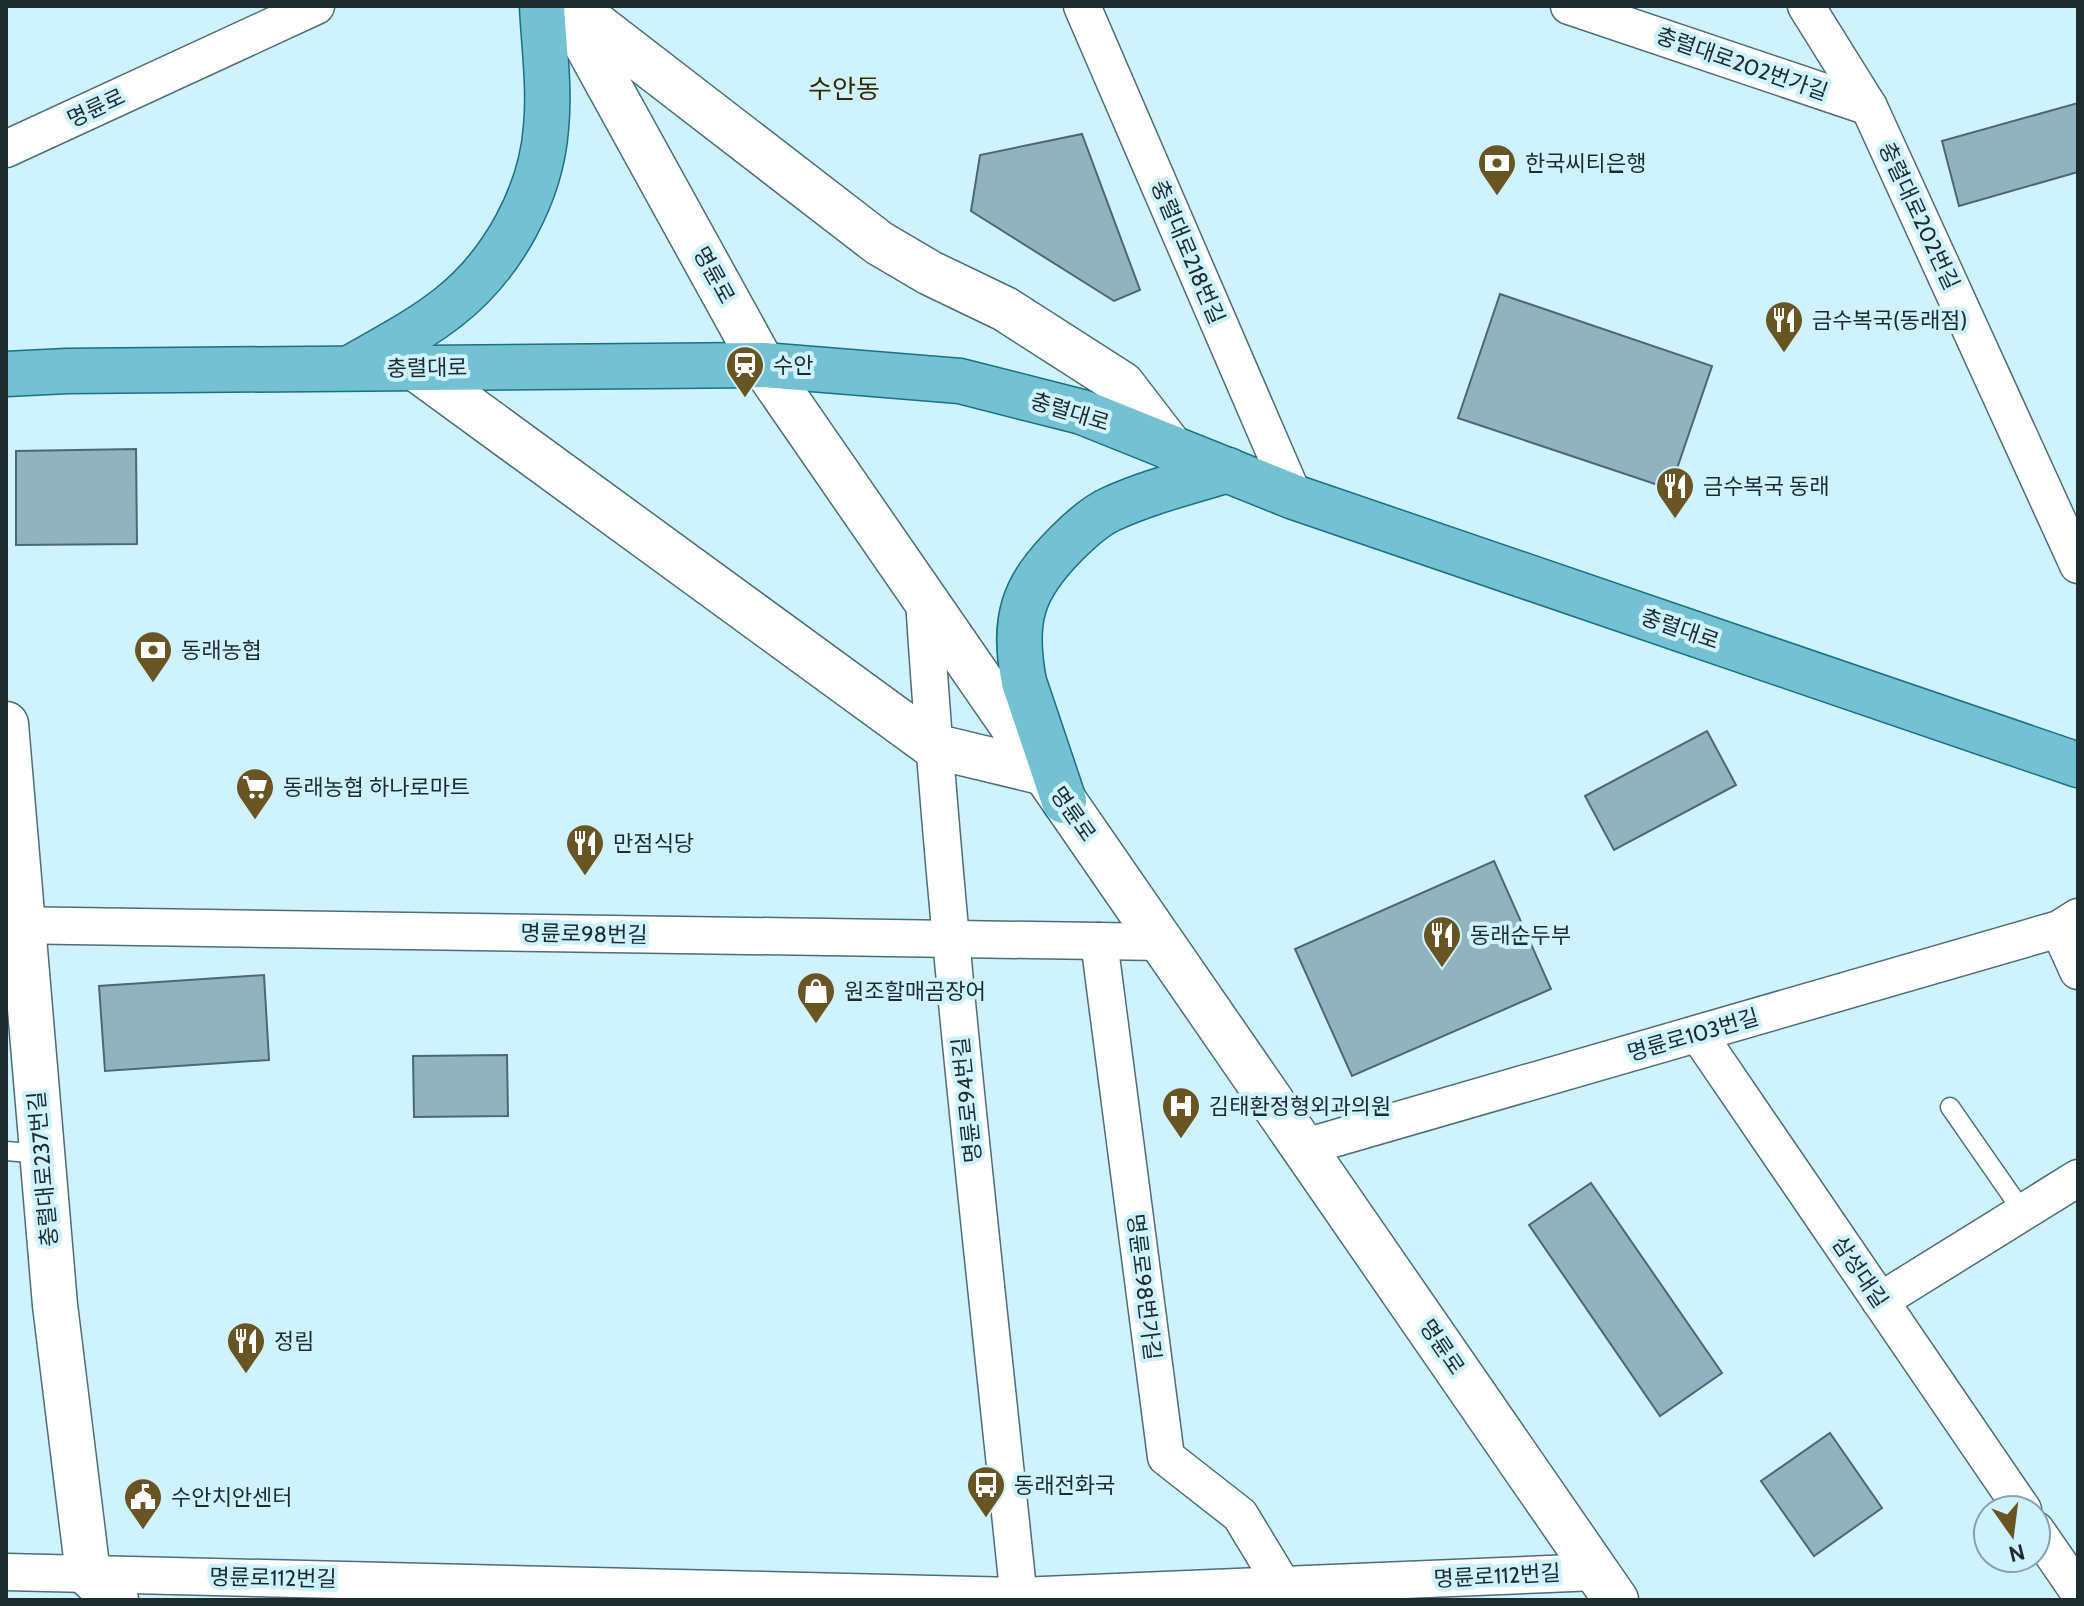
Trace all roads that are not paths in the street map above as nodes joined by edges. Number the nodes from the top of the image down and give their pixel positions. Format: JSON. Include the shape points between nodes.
{"nodes":[{"id":1,"x":316,"y":6,"type":"edge"},
{"id":2,"x":542,"y":6,"type":"edge"},
{"id":3,"x":565,"y":6,"type":"edge"},
{"id":4,"x":572,"y":6,"type":"edge"},
{"id":5,"x":1082,"y":6,"type":"edge"},
{"id":6,"x":1569,"y":6,"type":"edge"},
{"id":7,"x":1806,"y":6,"type":"edge"},
{"id":8,"x":1869,"y":107,"type":"junction"},
{"id":9,"x":6,"y":149,"type":"edge"},
{"id":10,"x":763,"y":365,"type":"junction"},
{"id":11,"x":415,"y":368,"type":"junction"},
{"id":12,"x":349,"y":369,"type":"junction"},
{"id":13,"x":6,"y":374,"type":"edge"},
{"id":14,"x":1172,"y":449,"type":"junction"},
{"id":15,"x":1228,"y":470,"type":"junction"},
{"id":16,"x":1294,"y":497,"type":"junction"},
{"id":17,"x":2078,"y":565,"type":"edge"},
{"id":18,"x":924,"y":599,"type":"junction"},
{"id":19,"x":6,"y":724,"type":"edge"},
{"id":20,"x":933,"y":746,"type":"junction"},
{"id":21,"x":2078,"y":765,"type":"edge"},
{"id":22,"x":1055,"y":787,"type":"junction"},
{"id":23,"x":2069,"y":923,"type":"edge"},
{"id":24,"x":14,"y":925,"type":"edge"},
{"id":25,"x":951,"y":939,"type":"junction"},
{"id":26,"x":1099,"y":941,"type":"junction"},
{"id":27,"x":1162,"y":942,"type":"junction"},
{"id":28,"x":2078,"y":971,"type":"edge"},
{"id":29,"x":1698,"y":1034,"type":"junction"},
{"id":30,"x":1950,"y":1107,"type":"dead end"},
{"id":31,"x":1305,"y":1147,"type":"junction"},
{"id":32,"x":24,"y":1152,"type":"edge"},
{"id":33,"x":2078,"y":1178,"type":"edge"},
{"id":34,"x":2023,"y":1212,"type":"junction"},
{"id":35,"x":1880,"y":1301,"type":"junction"},
{"id":36,"x":2012,"y":1494,"type":"edge"},
{"id":37,"x":2052,"y":1553,"type":"edge"},
{"id":38,"x":6,"y":1572,"type":"edge"},
{"id":39,"x":1606,"y":1586,"type":"edge"},
{"id":40,"x":99,"y":1591,"type":"edge"},
{"id":41,"x":2078,"y":1591,"type":"edge"},
{"id":42,"x":1284,"y":1593,"type":"edge"},
{"id":43,"x":1019,"y":1598,"type":"edge"}],
"edges":[{"from":1,"to":9,"type":"street","name":"명륜로"},
{"from":2,"to":12,"type":"main road","via":[[547,125],[532,195],[501,249],[452,305]]},
{"from":3,"to":10,"type":"main road","name":"명륜로"},
{"from":4,"to":14,"type":"main road","via":[[879,243],[1005,309],[1122,384]]},
{"from":5,"to":16,"type":"street","name":"충렬대로218번길"},
{"from":6,"to":8,"type":"street","name":"충렬대로202번가길"},
{"from":7,"to":8,"type":"street","name":"충렬대로202번길"},
{"from":8,"to":17,"type":"street","name":"충렬대로202번길"},
{"from":10,"to":11,"type":"main road","name":"충렬대로"},
{"from":10,"to":14,"type":"main road","name":"충렬대로","via":[[960,381],[1082,412]]},
{"from":10,"to":18,"type":"main road","name":"명륜로"},
{"from":11,"to":12,"type":"main road","name":"충렬대로"},
{"from":11,"to":20,"type":"main road"},
{"from":12,"to":13,"type":"main road","name":"충렬대로"},
{"from":14,"to":15,"type":"main road","name":"충렬대로"},
{"from":15,"to":16,"type":"main road","name":"충렬대로"},
{"from":15,"to":22,"type":"main road","via":[[1107,510],[1074,535],[1032,583],[1023,608],[1020,662]]},
{"from":16,"to":21,"type":"main road","name":"충렬대로"},
{"from":18,"to":20,"type":"street","name":"명륜로94번길"},
{"from":18,"to":22,"type":"main road","name":"명륜로"},
{"from":19,"to":24,"type":"main road","name":"충렬대로237번길"},
{"from":20,"to":22,"type":"main road"},
{"from":20,"to":25,"type":"street","name":"명륜로94번길"},
{"from":22,"to":27,"type":"main road","name":"명륜로"},
{"from":23,"to":28,"type":"street"},
{"from":23,"to":29,"type":"street","name":"명륜로103번길"},
{"from":24,"to":25,"type":"street","name":"명륜로98번길"},
{"from":24,"to":32,"type":"main road","name":"충렬대로237번길"},
{"from":25,"to":26,"type":"street","name":"명륜로98번길"},
{"from":25,"to":43,"type":"street","name":"명륜로94번길"},
{"from":26,"to":27,"type":"street","name":"명륜로98번길"},
{"from":26,"to":42,"type":"street","name":"명륜로98번가길","via":[[1166,1457],[1240,1515]]},
{"from":27,"to":31,"type":"main road","name":"명륜로"},
{"from":29,"to":31,"type":"street","name":"명륜로103번길"},
{"from":29,"to":35,"type":"street","name":"삼성대길"},
{"from":30,"to":34,"type":"lane"},
{"from":31,"to":39,"type":"main road","name":"명륜로"},
{"from":32,"to":40,"type":"main road","name":"충렬대로237번길","via":[[55,1305]]},
{"from":33,"to":34,"type":"street"},
{"from":34,"to":35,"type":"street"},
{"from":35,"to":36,"type":"street","name":"삼성대길"},
{"from":37,"to":41,"type":"street"},
{"from":38,"to":40,"type":"street","name":"명륜로112번길"},
{"from":39,"to":42,"type":"street","name":"명륜로112번길"},
{"from":40,"to":43,"type":"street","name":"명륜로112번길"},
{"from":42,"to":43,"type":"street","name":"명륜로112번길"}]}
